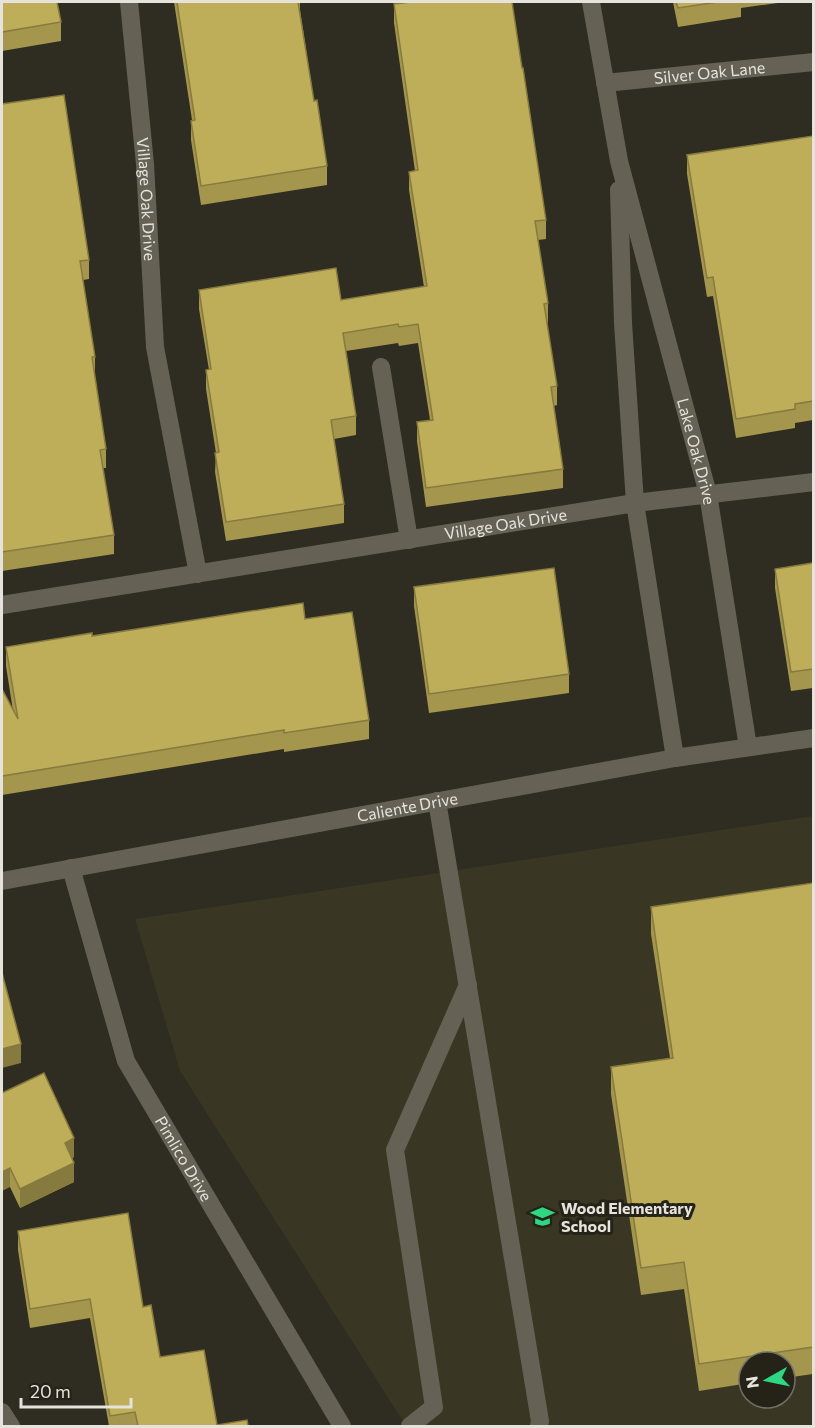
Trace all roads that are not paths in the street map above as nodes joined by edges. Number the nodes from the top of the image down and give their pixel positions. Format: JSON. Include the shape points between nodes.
{"nodes":[{"id":1,"x":129,"y":2,"type":"edge"},
{"id":2,"x":591,"y":2,"type":"edge"},
{"id":3,"x":813,"y":62,"type":"edge"},
{"id":4,"x":605,"y":83,"type":"junction"},
{"id":5,"x":619,"y":162,"type":"junction"},
{"id":6,"x":381,"y":367,"type":"dead end"},
{"id":7,"x":813,"y":482,"type":"edge"},
{"id":8,"x":708,"y":494,"type":"junction"},
{"id":9,"x":634,"y":503,"type":"junction"},
{"id":10,"x":409,"y":540,"type":"junction"},
{"id":11,"x":198,"y":574,"type":"junction"},
{"id":12,"x":2,"y":605,"type":"edge"},
{"id":13,"x":813,"y":738,"type":"edge"},
{"id":14,"x":748,"y":747,"type":"junction"},
{"id":15,"x":675,"y":758,"type":"junction"},
{"id":16,"x":437,"y":801,"type":"junction"},
{"id":17,"x":71,"y":868,"type":"junction"},
{"id":18,"x":2,"y":881,"type":"edge"},
{"id":19,"x":468,"y":984,"type":"junction"},
{"id":20,"x":2,"y":1412,"type":"edge"},
{"id":21,"x":11,"y":1426,"type":"edge"},
{"id":22,"x":342,"y":1426,"type":"edge"},
{"id":23,"x":410,"y":1426,"type":"edge"},
{"id":24,"x":539,"y":1426,"type":"edge"}],
"edges":[{"from":1,"to":11,"type":"street","name":"Village Oak Drive","via":[[145,164],[155,346]]},
{"from":2,"to":4,"type":"street","name":"Lake Oak Drive"},
{"from":3,"to":4,"type":"street","name":"Silver Oak Lane"},
{"from":4,"to":5,"type":"street","name":"Lake Oak Drive"},
{"from":5,"to":8,"type":"street","name":"Lake Oak Drive"},
{"from":5,"to":9,"type":"street","name":"Lake Oak Drive","via":[[623,323]]},
{"from":6,"to":10,"type":"street"},
{"from":7,"to":8,"type":"street","name":"Village Oak Drive"},
{"from":8,"to":9,"type":"street","name":"Village Oak Drive"},
{"from":8,"to":14,"type":"street","name":"Lake Oak Drive"},
{"from":9,"to":10,"type":"street","name":"Village Oak Drive"},
{"from":9,"to":15,"type":"street","name":"Lake Oak Drive"},
{"from":10,"to":11,"type":"street","name":"Village Oak Drive"},
{"from":11,"to":12,"type":"street","name":"Village Oak Drive"},
{"from":13,"to":14,"type":"street","name":"Caliente Drive"},
{"from":14,"to":15,"type":"street","name":"Caliente Drive"},
{"from":15,"to":16,"type":"street","name":"Caliente Drive"},
{"from":16,"to":17,"type":"street","name":"Caliente Drive"},
{"from":16,"to":19,"type":"street"},
{"from":17,"to":18,"type":"street","name":"Caliente Drive"},
{"from":17,"to":22,"type":"street","name":"Pimlico Drive","via":[[126,1061]]},
{"from":19,"to":23,"type":"street","via":[[395,1150],[434,1407]]},
{"from":19,"to":24,"type":"street"},
{"from":20,"to":21,"type":"street"}]}
